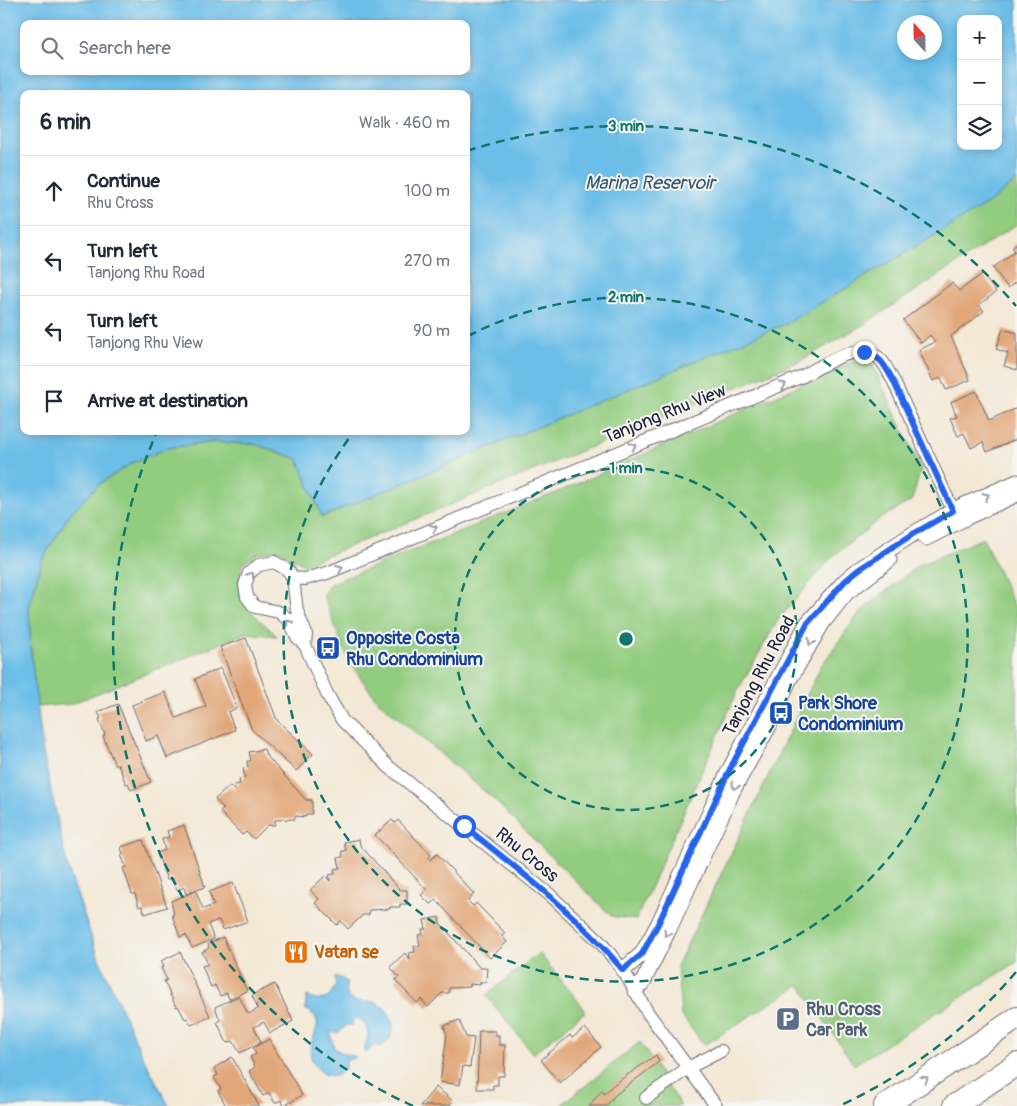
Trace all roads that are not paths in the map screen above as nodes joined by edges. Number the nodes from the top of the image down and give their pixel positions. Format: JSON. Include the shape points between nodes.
{"nodes":[{"id":1,"x":1017,"y":482,"type":"edge"},
{"id":2,"x":1017,"y":494,"type":"edge"},
{"id":3,"x":956,"y":516,"type":"junction"},
{"id":4,"x":293,"y":578,"type":"junction"},
{"id":5,"x":305,"y":645,"type":"junction"},
{"id":6,"x":623,"y":970,"type":"junction"},
{"id":7,"x":635,"y":990,"type":"junction"},
{"id":8,"x":1017,"y":1018,"type":"edge"},
{"id":9,"x":721,"y":1051,"type":"dead end"},
{"id":10,"x":1017,"y":1064,"type":"edge"},
{"id":11,"x":688,"y":1068,"type":"junction"},
{"id":12,"x":646,"y":1098,"type":"dead end"},
{"id":13,"x":716,"y":1106,"type":"edge"},
{"id":14,"x":884,"y":1106,"type":"edge"},
{"id":15,"x":954,"y":1106,"type":"edge"}],
"edges":[{"from":3,"to":1,"type":"street","name":"Tanjong Rhu Road","one_way":true},
{"from":2,"to":3,"type":"street","name":"Tanjong Rhu Road"},
{"from":4,"to":3,"type":"street","name":"Tanjong Rhu View","one_way":true,"via":[[305,579],[327,573],[785,384],[842,355],[864,352],[875,355],[893,380]]},
{"from":3,"to":6,"type":"street","name":"Tanjong Rhu Road","via":[[913,534],[858,570],[807,624],[730,769],[642,954]]},
{"from":3,"to":7,"type":"street","name":"Tanjong Rhu Road","one_way":true,"via":[[846,593],[823,622],[734,788],[668,931],[643,982]]},
{"from":4,"to":5,"type":"street","name":"Rhu Cross","via":[[297,611],[306,634]]},
{"from":5,"to":4,"type":"street","name":"Rhu Cross","one_way":true,"via":[[297,637],[290,621],[278,612],[255,607],[247,597],[245,585],[259,564],[274,562],[288,570]]},
{"from":5,"to":6,"type":"street","name":"Rhu Cross","via":[[326,694],[342,720],[361,741],[550,895],[601,943]]},
{"from":6,"to":7,"type":"street","name":"Rhu Cross"},
{"from":7,"to":11,"type":"street","name":"Rhu Cross"},
{"from":14,"to":8,"type":"highway","one_way":true},
{"from":9,"to":11,"type":"street"},
{"from":10,"to":15,"type":"highway"},
{"from":11,"to":12,"type":"street"},
{"from":11,"to":13,"type":"street","name":"Rhu Cross"}]}
